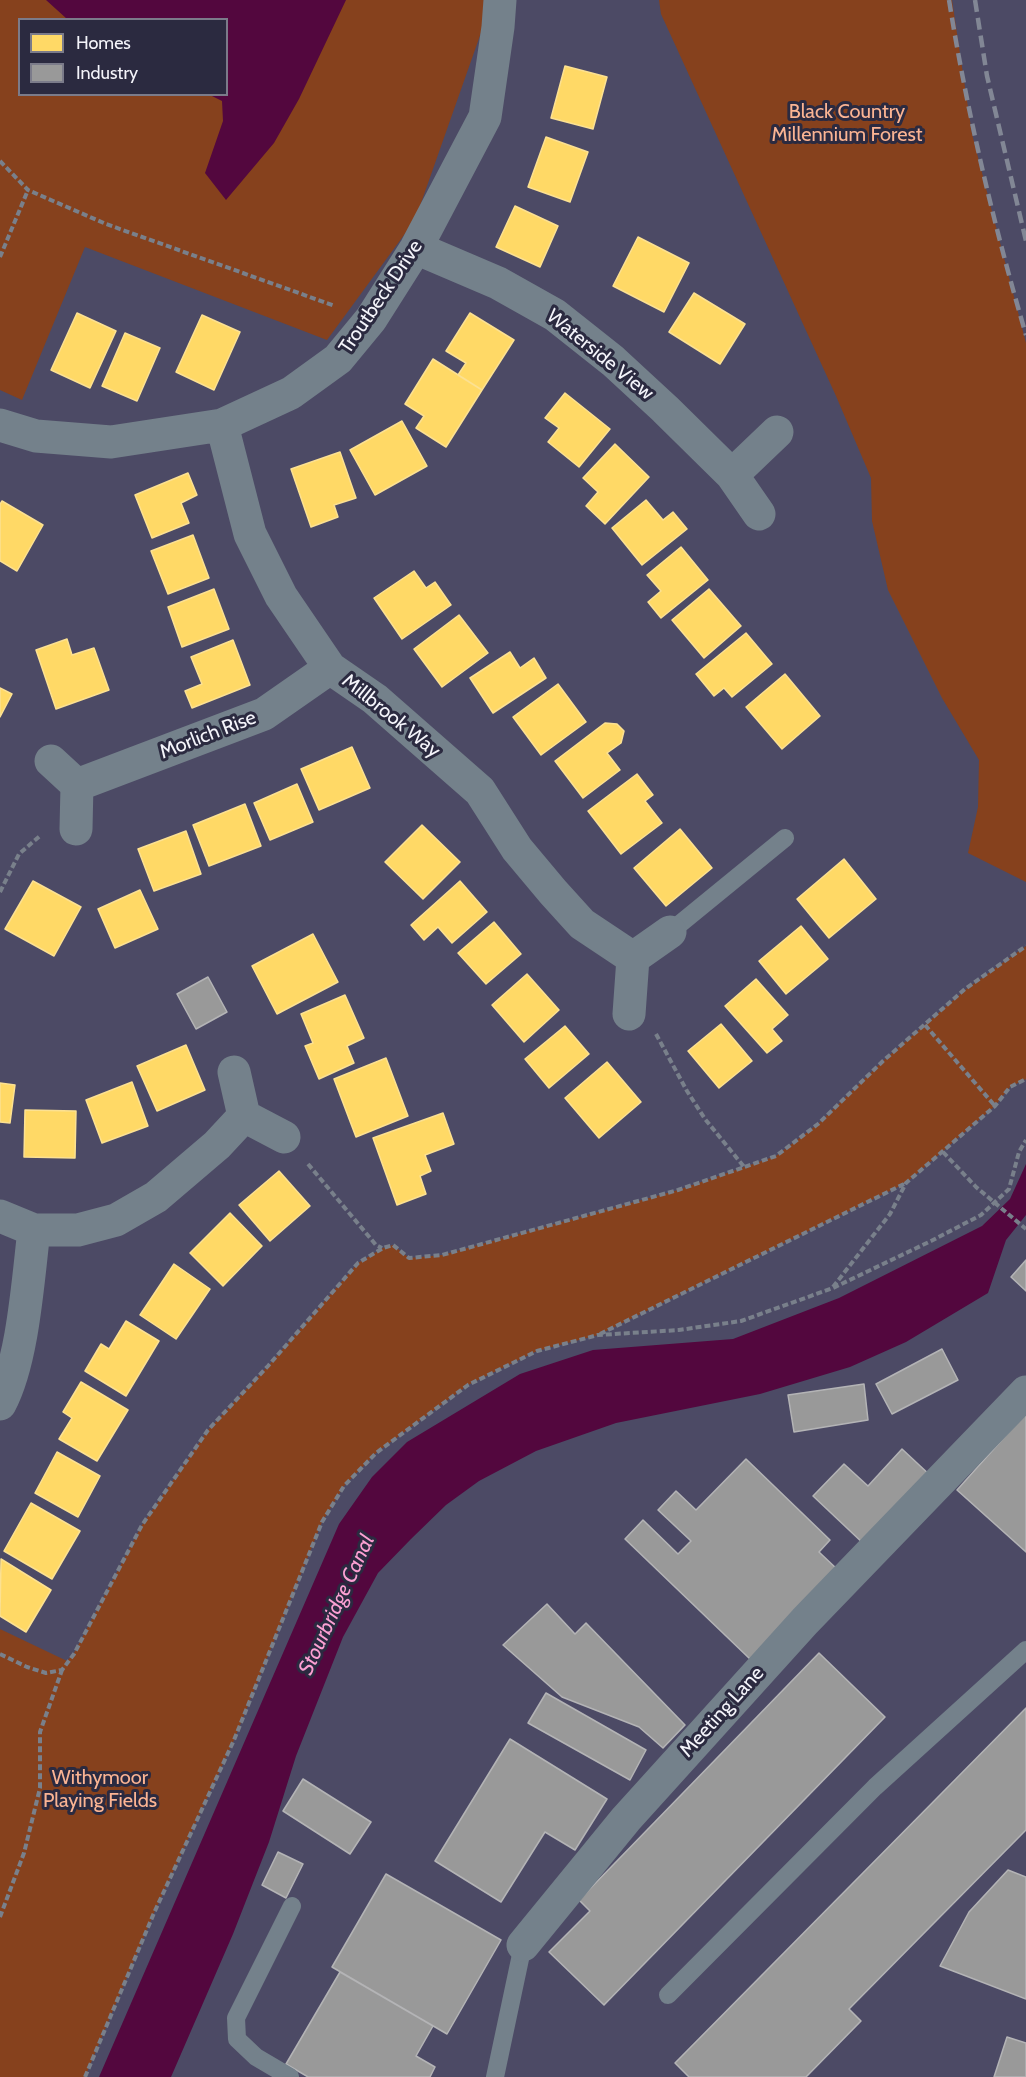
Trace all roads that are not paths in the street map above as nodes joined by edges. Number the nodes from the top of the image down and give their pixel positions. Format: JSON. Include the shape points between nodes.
{"nodes":[{"id":1,"x":500,"y":0,"type":"edge"},
{"id":2,"x":416,"y":248,"type":"junction"},
{"id":3,"x":0,"y":425,"type":"edge"},
{"id":4,"x":222,"y":425,"type":"junction"},
{"id":5,"x":777,"y":432,"type":"dead end"},
{"id":6,"x":732,"y":475,"type":"junction"},
{"id":7,"x":759,"y":514,"type":"dead end"},
{"id":8,"x":330,"y":668,"type":"junction"},
{"id":9,"x":51,"y":761,"type":"dead end"},
{"id":10,"x":77,"y":784,"type":"junction"},
{"id":11,"x":76,"y":830,"type":"road end"},
{"id":12,"x":785,"y":838,"type":"dead end"},
{"id":13,"x":670,"y":932,"type":"joint"},
{"id":14,"x":234,"y":1072,"type":"dead end"},
{"id":15,"x":244,"y":1116,"type":"junction"},
{"id":16,"x":284,"y":1137,"type":"road end"},
{"id":17,"x":0,"y":1216,"type":"edge"},
{"id":18,"x":34,"y":1230,"type":"junction"},
{"id":19,"x":1026,"y":1392,"type":"edge"},
{"id":20,"x":0,"y":1404,"type":"edge"},
{"id":21,"x":1026,"y":1650,"type":"edge"},
{"id":22,"x":292,"y":1906,"type":"dead end"},
{"id":23,"x":523,"y":1945,"type":"joint"},
{"id":24,"x":668,"y":1995,"type":"dead end"},
{"id":25,"x":290,"y":2077,"type":"edge"},
{"id":26,"x":495,"y":2077,"type":"edge"}],
"edges":[{"from":1,"to":2,"type":"street","name":"Troutbeck Drive","via":[[485,117]]},
{"from":2,"to":4,"type":"street","name":"Troutbeck Drive","via":[[371,319],[338,360],[291,393]]},
{"from":2,"to":6,"type":"street","name":"Waterside View","via":[[498,283],[555,315],[613,361]]},
{"from":3,"to":4,"type":"street","name":"Troutbeck Drive","via":[[36,436],[111,442]]},
{"from":4,"to":8,"type":"street","name":"Millbrook Way","via":[[250,534],[281,596]]},
{"from":5,"to":6,"type":"street"},
{"from":6,"to":7,"type":"street","name":"Waterside View"},
{"from":8,"to":10,"type":"street","name":"Morlich Rise","via":[[264,714]]},
{"from":8,"to":13,"type":"street","name":"Millbrook Way","via":[[375,699],[480,791],[517,849],[631,987]]},
{"from":9,"to":10,"type":"street"},
{"from":10,"to":11,"type":"street"},
{"from":12,"to":13,"type":"lane"},
{"from":14,"to":15,"type":"street"},
{"from":15,"to":16,"type":"street"},
{"from":15,"to":18,"type":"street","via":[[217,1145],[156,1197],[116,1220],[78,1230]]},
{"from":17,"to":18,"type":"street"},
{"from":18,"to":20,"type":"street","via":[[17,1351]]},
{"from":19,"to":23,"type":"street","name":"Meeting Lane","via":[[789,1638],[626,1819]]},
{"from":21,"to":24,"type":"lane","via":[[875,1787]]},
{"from":22,"to":25,"type":"lane","via":[[236,2018],[237,2039],[256,2057]]},
{"from":23,"to":26,"type":"lane","name":"Meeting Lane"}]}
